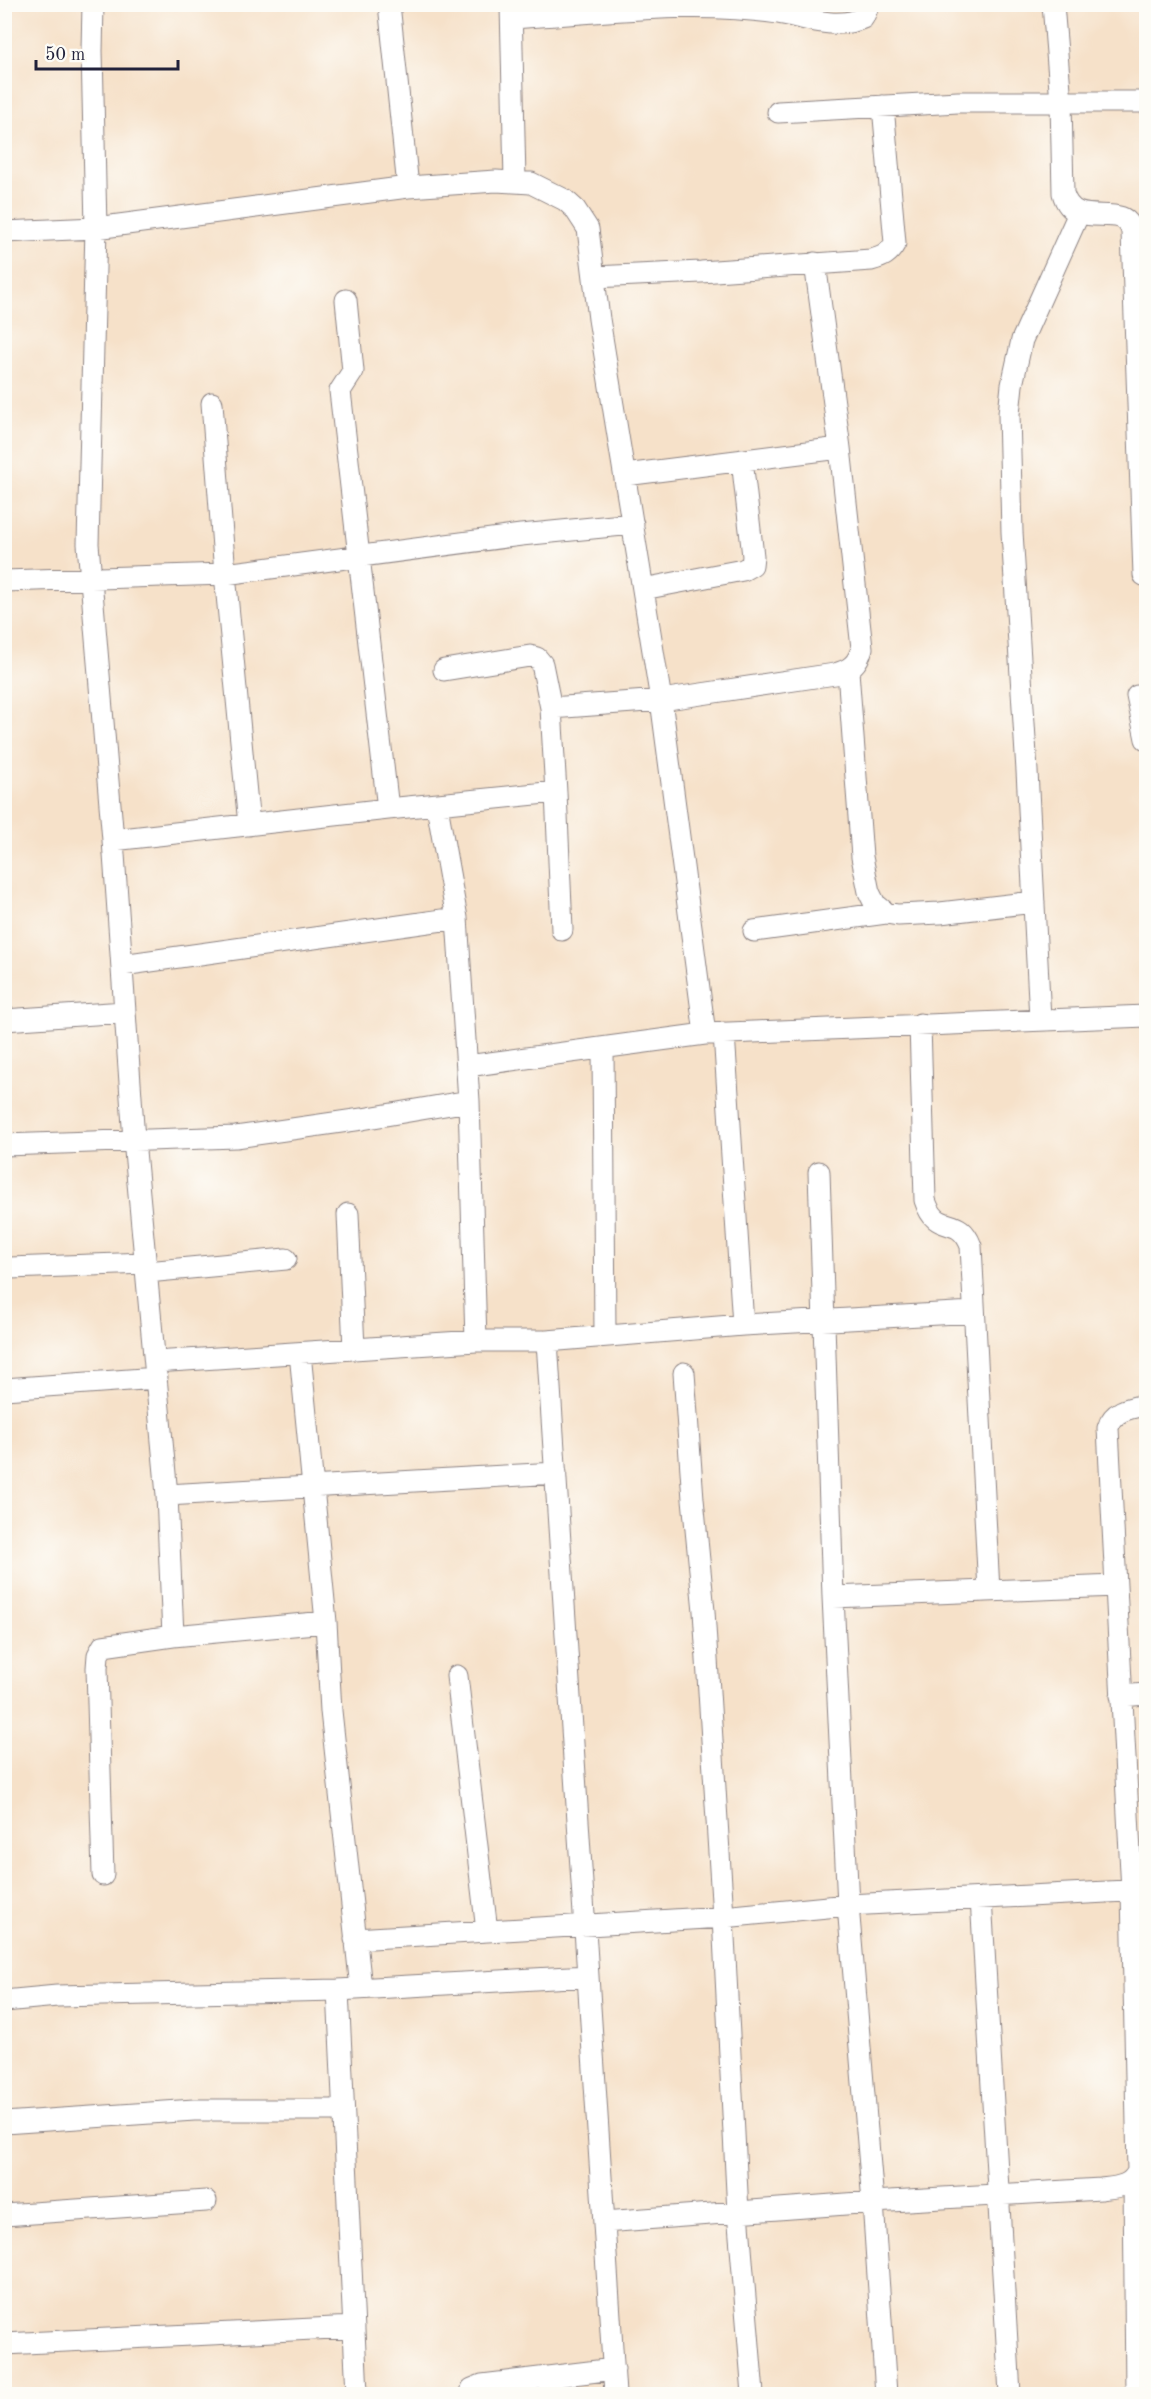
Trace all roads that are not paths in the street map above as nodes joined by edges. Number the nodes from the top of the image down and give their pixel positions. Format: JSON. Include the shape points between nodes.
{"nodes":[{"id":1,"x":93,"y":4,"type":"edge"},
{"id":2,"x":389,"y":4,"type":"edge"},
{"id":3,"x":869,"y":4,"type":"edge"},
{"id":4,"x":1053,"y":4,"type":"edge"},
{"id":5,"x":780,"y":9,"type":"edge"},
{"id":6,"x":512,"y":11,"type":"edge"},
{"id":7,"x":1061,"y":102,"type":"junction"},
{"id":8,"x":1146,"y":102,"type":"edge"},
{"id":9,"x":883,"y":105,"type":"junction"},
{"id":10,"x":778,"y":112,"type":"dead end"},
{"id":11,"x":515,"y":181,"type":"junction"},
{"id":12,"x":408,"y":187,"type":"junction"},
{"id":13,"x":1079,"y":213,"type":"junction"},
{"id":14,"x":96,"y":228,"type":"junction"},
{"id":15,"x":4,"y":232,"type":"edge"},
{"id":16,"x":815,"y":263,"type":"junction"},
{"id":17,"x":594,"y":277,"type":"junction"},
{"id":18,"x":346,"y":300,"type":"dead end"},
{"id":19,"x":212,"y":403,"type":"dead end"},
{"id":20,"x":840,"y":448,"type":"junction"},
{"id":21,"x":742,"y":460,"type":"junction"},
{"id":22,"x":625,"y":476,"type":"junction"},
{"id":23,"x":633,"y":524,"type":"junction"},
{"id":24,"x":359,"y":557,"type":"junction"},
{"id":25,"x":225,"y":574,"type":"junction"},
{"id":26,"x":1144,"y":575,"type":"dead end"},
{"id":27,"x":90,"y":579,"type":"junction"},
{"id":28,"x":4,"y":581,"type":"edge"},
{"id":29,"x":643,"y":589,"type":"junction"},
{"id":30,"x":444,"y":670,"type":"dead end"},
{"id":31,"x":848,"y":671,"type":"junction"},
{"id":32,"x":1137,"y":696,"type":"dead end"},
{"id":33,"x":661,"y":700,"type":"junction"},
{"id":34,"x":551,"y":708,"type":"junction"},
{"id":35,"x":1146,"y":739,"type":"edge"},
{"id":36,"x":556,"y":792,"type":"junction"},
{"id":37,"x":437,"y":806,"type":"junction"},
{"id":38,"x":388,"y":809,"type":"junction"},
{"id":39,"x":249,"y":825,"type":"junction"},
{"id":40,"x":113,"y":840,"type":"junction"},
{"id":41,"x":1034,"y":902,"type":"junction"},
{"id":42,"x":886,"y":913,"type":"junction"},
{"id":43,"x":457,"y":918,"type":"junction"},
{"id":44,"x":562,"y":930,"type":"dead end"},
{"id":45,"x":754,"y":931,"type":"dead end"},
{"id":46,"x":122,"y":965,"type":"junction"},
{"id":47,"x":125,"y":1012,"type":"junction"},
{"id":48,"x":1146,"y":1017,"type":"edge"},
{"id":49,"x":1040,"y":1019,"type":"junction"},
{"id":50,"x":4,"y":1020,"type":"edge"},
{"id":51,"x":920,"y":1024,"type":"junction"},
{"id":52,"x":715,"y":1034,"type":"junction"},
{"id":53,"x":603,"y":1048,"type":"junction"},
{"id":54,"x":466,"y":1066,"type":"junction"},
{"id":55,"x":469,"y":1101,"type":"junction"},
{"id":56,"x":134,"y":1140,"type":"junction"},
{"id":57,"x":4,"y":1145,"type":"edge"},
{"id":58,"x":819,"y":1172,"type":"dead end"},
{"id":59,"x":348,"y":1214,"type":"dead end"},
{"id":60,"x":286,"y":1259,"type":"dead end"},
{"id":61,"x":146,"y":1267,"type":"junction"},
{"id":62,"x":10,"y":1268,"type":"dead end"},
{"id":63,"x":974,"y":1312,"type":"junction"},
{"id":64,"x":824,"y":1321,"type":"junction"},
{"id":65,"x":743,"y":1325,"type":"junction"},
{"id":66,"x":605,"y":1336,"type":"junction"},
{"id":67,"x":476,"y":1341,"type":"junction"},
{"id":68,"x":548,"y":1341,"type":"junction"},
{"id":69,"x":354,"y":1349,"type":"junction"},
{"id":70,"x":300,"y":1353,"type":"junction"},
{"id":71,"x":156,"y":1370,"type":"junction"},
{"id":72,"x":684,"y":1373,"type":"dead end"},
{"id":73,"x":4,"y":1389,"type":"edge"},
{"id":74,"x":1146,"y":1405,"type":"edge"},
{"id":75,"x":556,"y":1473,"type":"junction"},
{"id":76,"x":314,"y":1487,"type":"junction"},
{"id":77,"x":167,"y":1495,"type":"junction"},
{"id":78,"x":1116,"y":1586,"type":"junction"},
{"id":79,"x":989,"y":1591,"type":"junction"},
{"id":80,"x":833,"y":1597,"type":"junction"},
{"id":81,"x":326,"y":1622,"type":"junction"},
{"id":82,"x":173,"y":1636,"type":"junction"},
{"id":83,"x":456,"y":1676,"type":"dead end"},
{"id":84,"x":1146,"y":1694,"type":"edge"},
{"id":85,"x":1122,"y":1696,"type":"junction"},
{"id":86,"x":103,"y":1875,"type":"dead end"},
{"id":87,"x":1139,"y":1891,"type":"edge"},
{"id":88,"x":981,"y":1898,"type":"junction"},
{"id":89,"x":848,"y":1905,"type":"junction"},
{"id":90,"x":723,"y":1917,"type":"junction"},
{"id":91,"x":585,"y":1926,"type":"junction"},
{"id":92,"x":487,"y":1931,"type":"junction"},
{"id":93,"x":355,"y":1939,"type":"junction"},
{"id":94,"x":588,"y":1976,"type":"junction"},
{"id":95,"x":361,"y":1988,"type":"junction"},
{"id":96,"x":338,"y":1990,"type":"junction"},
{"id":97,"x":4,"y":2001,"type":"edge"},
{"id":98,"x":342,"y":2110,"type":"junction"},
{"id":99,"x":4,"y":2123,"type":"edge"},
{"id":100,"x":1134,"y":2179,"type":"junction"},
{"id":101,"x":999,"y":2195,"type":"junction"},
{"id":102,"x":207,"y":2201,"type":"dead end"},
{"id":103,"x":873,"y":2202,"type":"junction"},
{"id":104,"x":738,"y":2212,"type":"junction"},
{"id":105,"x":4,"y":2215,"type":"edge"},
{"id":106,"x":604,"y":2222,"type":"junction"},
{"id":107,"x":354,"y":2327,"type":"junction"},
{"id":108,"x":4,"y":2344,"type":"edge"},
{"id":109,"x":614,"y":2369,"type":"junction"},
{"id":110,"x":357,"y":2394,"type":"edge"},
{"id":111,"x":471,"y":2394,"type":"edge"},
{"id":112,"x":615,"y":2394,"type":"edge"},
{"id":113,"x":753,"y":2394,"type":"edge"},
{"id":114,"x":886,"y":2394,"type":"edge"},
{"id":115,"x":1010,"y":2394,"type":"edge"},
{"id":116,"x":1136,"y":2394,"type":"edge"}],
"edges":[{"from":1,"to":14,"type":"street"},
{"from":2,"to":12,"type":"street"},
{"from":3,"to":5,"type":"street","via":[[863,18],[843,23],[806,20]]},
{"from":4,"to":7,"type":"street"},
{"from":5,"to":6,"type":"street"},
{"from":6,"to":11,"type":"street"},
{"from":7,"to":8,"type":"street"},
{"from":7,"to":9,"type":"street"},
{"from":7,"to":13,"type":"street","via":[[1063,193],[1071,210]]},
{"from":9,"to":10,"type":"street"},
{"from":9,"to":16,"type":"street","via":[[895,243],[890,252],[872,260]]},
{"from":11,"to":12,"type":"street"},
{"from":11,"to":17,"type":"street","via":[[531,183],[575,208],[588,229]]},
{"from":12,"to":14,"type":"street"},
{"from":13,"to":26,"type":"street","via":[[1117,216],[1131,224]]},
{"from":13,"to":41,"type":"street","via":[[1022,340],[1009,414],[1012,532]]},
{"from":14,"to":15,"type":"street"},
{"from":14,"to":27,"type":"street"},
{"from":16,"to":17,"type":"street"},
{"from":16,"to":20,"type":"street"},
{"from":17,"to":22,"type":"street"},
{"from":18,"to":24,"type":"street","via":[[353,371],[340,391]]},
{"from":19,"to":25,"type":"street"},
{"from":20,"to":21,"type":"street"},
{"from":20,"to":31,"type":"street","via":[[862,648],[859,659]]},
{"from":21,"to":22,"type":"street"},
{"from":21,"to":29,"type":"street","via":[[752,565]]},
{"from":22,"to":23,"type":"street"},
{"from":23,"to":24,"type":"street"},
{"from":23,"to":29,"type":"street"},
{"from":24,"to":25,"type":"street"},
{"from":24,"to":38,"type":"street"},
{"from":25,"to":27,"type":"street"},
{"from":25,"to":39,"type":"street"},
{"from":27,"to":28,"type":"street"},
{"from":27,"to":40,"type":"street"},
{"from":29,"to":33,"type":"street"},
{"from":30,"to":34,"type":"street","via":[[537,658],[542,664]]},
{"from":31,"to":33,"type":"street"},
{"from":31,"to":42,"type":"street","via":[[862,857],[869,892]]},
{"from":32,"to":35,"type":"street"},
{"from":33,"to":34,"type":"street"},
{"from":33,"to":52,"type":"street"},
{"from":34,"to":36,"type":"street"},
{"from":36,"to":37,"type":"street"},
{"from":36,"to":44,"type":"street"},
{"from":37,"to":38,"type":"street"},
{"from":37,"to":43,"type":"street"},
{"from":38,"to":39,"type":"street"},
{"from":39,"to":40,"type":"street"},
{"from":40,"to":46,"type":"street"},
{"from":41,"to":42,"type":"street","via":[[940,913]]},
{"from":41,"to":49,"type":"street"},
{"from":42,"to":45,"type":"street"},
{"from":43,"to":46,"type":"street"},
{"from":43,"to":54,"type":"street"},
{"from":46,"to":47,"type":"street"},
{"from":47,"to":50,"type":"street"},
{"from":47,"to":56,"type":"street"},
{"from":48,"to":49,"type":"street"},
{"from":49,"to":51,"type":"street"},
{"from":51,"to":52,"type":"street"},
{"from":51,"to":63,"type":"street","via":[[925,1200],[933,1218],[961,1229],[967,1236],[971,1246]]},
{"from":52,"to":53,"type":"street"},
{"from":52,"to":65,"type":"street"},
{"from":53,"to":54,"type":"street"},
{"from":53,"to":66,"type":"street"},
{"from":54,"to":55,"type":"street"},
{"from":55,"to":56,"type":"street","via":[[236,1137]]},
{"from":55,"to":67,"type":"street"},
{"from":56,"to":57,"type":"street"},
{"from":56,"to":61,"type":"street"},
{"from":58,"to":64,"type":"street"},
{"from":59,"to":69,"type":"street"},
{"from":60,"to":61,"type":"street"},
{"from":61,"to":62,"type":"street"},
{"from":61,"to":71,"type":"street"},
{"from":63,"to":64,"type":"street"},
{"from":63,"to":79,"type":"street"},
{"from":64,"to":65,"type":"street"},
{"from":64,"to":80,"type":"street"},
{"from":65,"to":66,"type":"street"},
{"from":66,"to":68,"type":"street"},
{"from":67,"to":68,"type":"street"},
{"from":67,"to":69,"type":"street"},
{"from":68,"to":75,"type":"street"},
{"from":69,"to":70,"type":"street"},
{"from":70,"to":71,"type":"street"},
{"from":70,"to":76,"type":"street"},
{"from":71,"to":73,"type":"street"},
{"from":71,"to":77,"type":"street"},
{"from":72,"to":90,"type":"street"},
{"from":74,"to":78,"type":"street","via":[[1118,1413],[1108,1428]]},
{"from":75,"to":76,"type":"street"},
{"from":75,"to":91,"type":"street"},
{"from":76,"to":77,"type":"street"},
{"from":76,"to":81,"type":"street"},
{"from":77,"to":82,"type":"street"},
{"from":78,"to":79,"type":"street"},
{"from":78,"to":85,"type":"street"},
{"from":79,"to":80,"type":"street"},
{"from":80,"to":89,"type":"street"},
{"from":81,"to":82,"type":"street"},
{"from":81,"to":93,"type":"street","via":[[331,1712]]},
{"from":82,"to":86,"type":"street","via":[[103,1646],[98,1655]]},
{"from":83,"to":92,"type":"street"},
{"from":84,"to":85,"type":"street"},
{"from":85,"to":87,"type":"street"},
{"from":87,"to":88,"type":"street"},
{"from":87,"to":100,"type":"street","via":[[1139,2158]]},
{"from":88,"to":89,"type":"street"},
{"from":88,"to":101,"type":"street"},
{"from":89,"to":90,"type":"street"},
{"from":89,"to":103,"type":"street"},
{"from":90,"to":91,"type":"street"},
{"from":90,"to":104,"type":"street"},
{"from":91,"to":92,"type":"street"},
{"from":91,"to":94,"type":"street"},
{"from":92,"to":93,"type":"street"},
{"from":93,"to":95,"type":"street"},
{"from":94,"to":95,"type":"street"},
{"from":94,"to":106,"type":"street"},
{"from":95,"to":96,"type":"street"},
{"from":96,"to":97,"type":"street","via":[[57,1996]]},
{"from":96,"to":98,"type":"street"},
{"from":98,"to":99,"type":"street","via":[[194,2110]]},
{"from":98,"to":107,"type":"street"},
{"from":100,"to":101,"type":"street","via":[[1123,2186],[1101,2189]]},
{"from":100,"to":116,"type":"street"},
{"from":101,"to":103,"type":"street"},
{"from":101,"to":115,"type":"street"},
{"from":102,"to":105,"type":"street"},
{"from":103,"to":104,"type":"street"},
{"from":103,"to":114,"type":"street"},
{"from":104,"to":106,"type":"street"},
{"from":104,"to":113,"type":"street"},
{"from":106,"to":109,"type":"street"},
{"from":107,"to":108,"type":"street"},
{"from":107,"to":110,"type":"street"},
{"from":109,"to":111,"type":"street","via":[[482,2385],[472,2389]]},
{"from":109,"to":112,"type":"street"}]}
